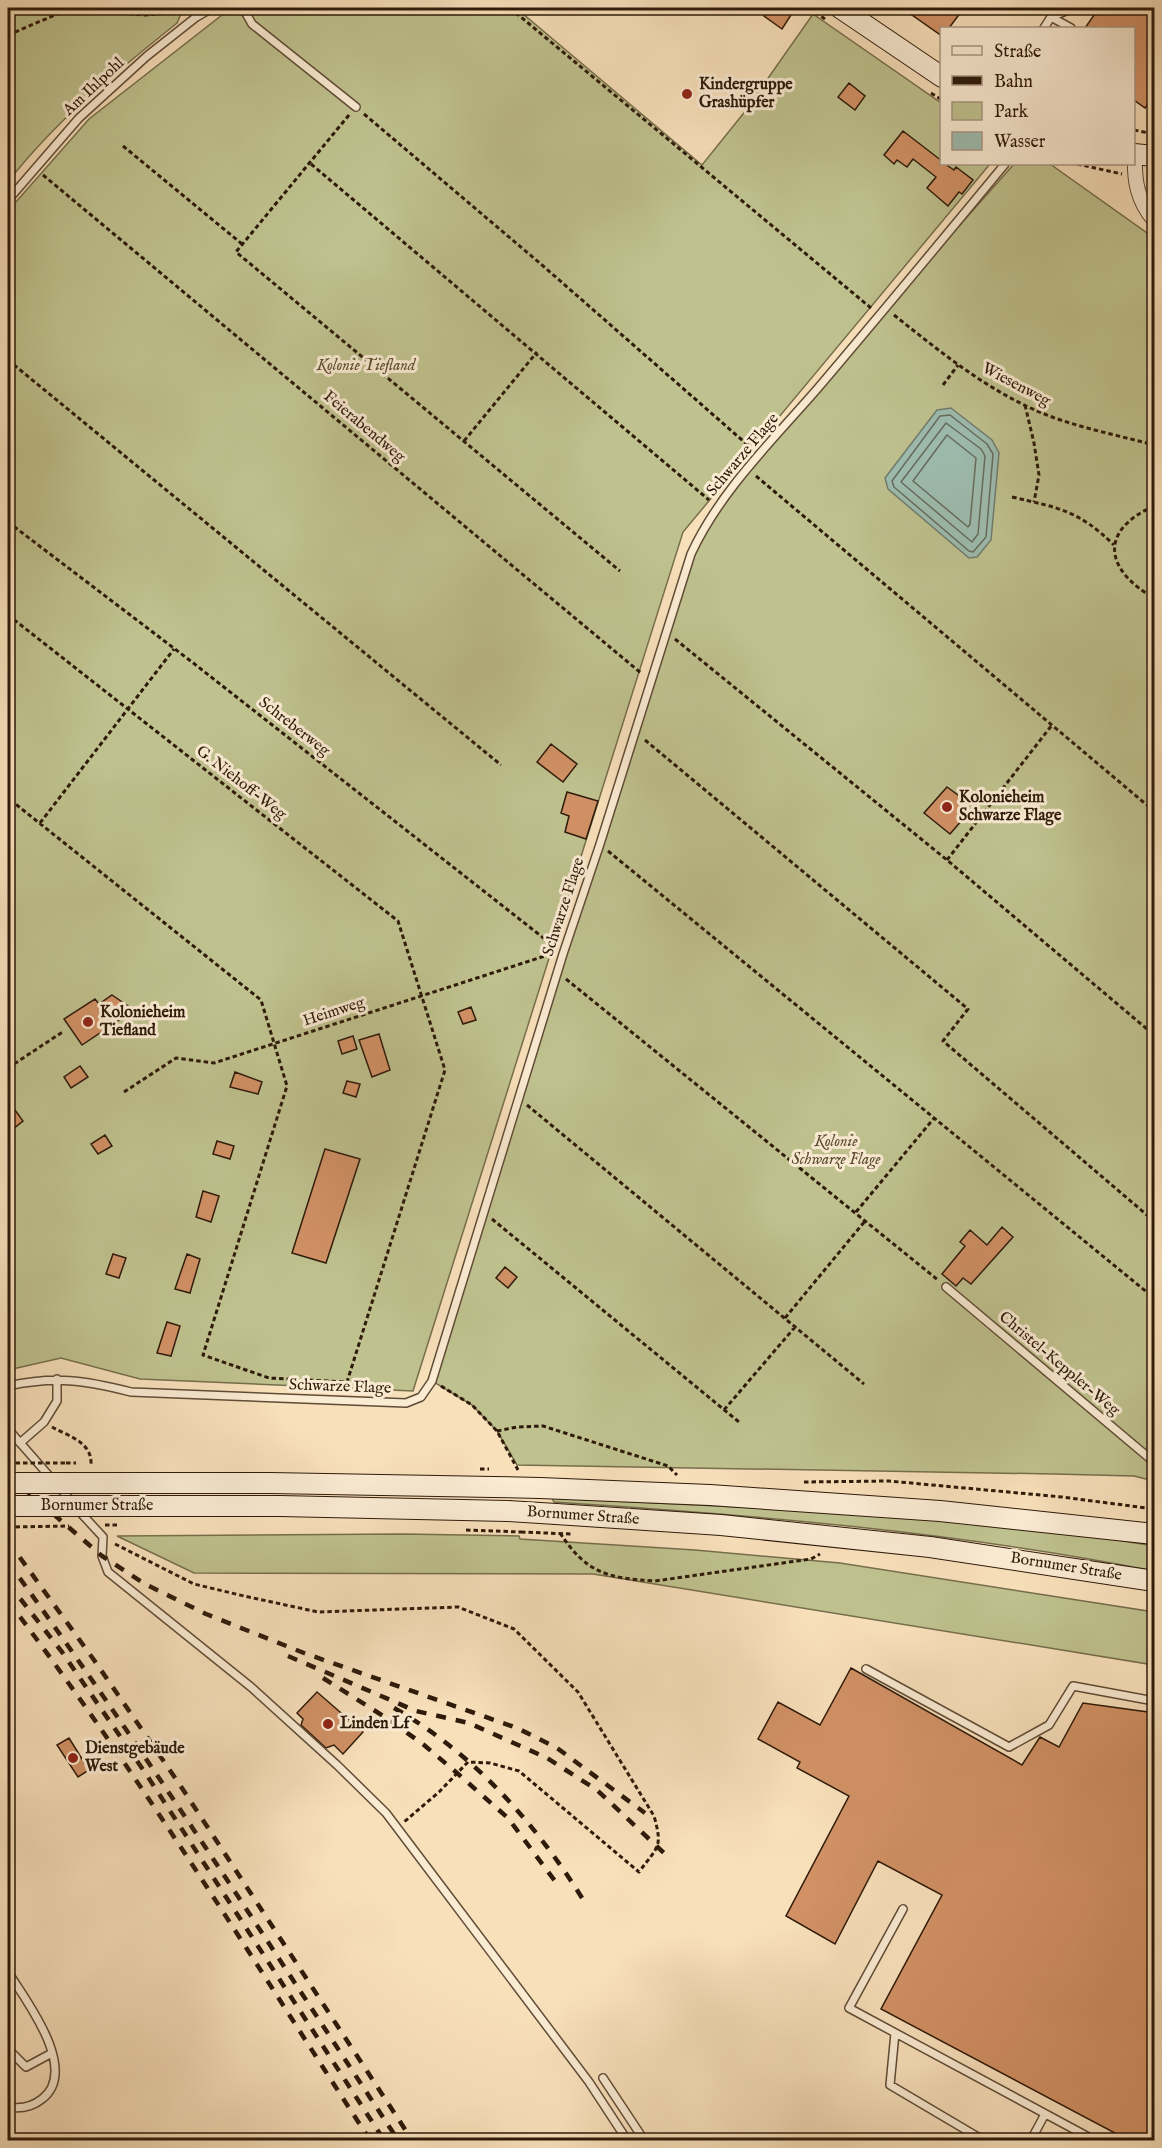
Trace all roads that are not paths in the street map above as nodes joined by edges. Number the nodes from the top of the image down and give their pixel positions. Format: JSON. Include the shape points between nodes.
{"nodes":[{"id":1,"x":212,"y":8,"type":"edge"},
{"id":2,"x":243,"y":8,"type":"edge"},
{"id":3,"x":840,"y":8,"type":"edge"},
{"id":4,"x":1073,"y":8,"type":"edge"},
{"id":5,"x":1051,"y":17,"type":"junction"},
{"id":6,"x":1045,"y":27,"type":"edge"},
{"id":7,"x":1069,"y":27,"type":"edge"},
{"id":8,"x":940,"y":76,"type":"edge"},
{"id":9,"x":356,"y":107,"type":"road end"},
{"id":10,"x":1135,"y":154,"type":"edge"},
{"id":11,"x":1155,"y":156,"type":"edge"},
{"id":12,"x":1004,"y":165,"type":"edge"},
{"id":13,"x":1134,"y":165,"type":"edge"},
{"id":14,"x":8,"y":200,"type":"edge"},
{"id":15,"x":1155,"y":220,"type":"edge"},
{"id":16,"x":946,"y":1287,"type":"road end"},
{"id":17,"x":57,"y":1379,"type":"junction"},
{"id":18,"x":8,"y":1386,"type":"edge"},
{"id":19,"x":8,"y":1429,"type":"edge"},
{"id":20,"x":20,"y":1443,"type":"junction"},
{"id":21,"x":1155,"y":1462,"type":"edge"},
{"id":22,"x":8,"y":1483,"type":"edge"},
{"id":23,"x":8,"y":1506,"type":"edge"},
{"id":24,"x":1155,"y":1534,"type":"edge"},
{"id":25,"x":1155,"y":1581,"type":"edge"},
{"id":26,"x":866,"y":1669,"type":"dead end"},
{"id":27,"x":1155,"y":1701,"type":"edge"},
{"id":28,"x":903,"y":1909,"type":"dead end"},
{"id":29,"x":8,"y":1972,"type":"edge"},
{"id":30,"x":895,"y":2033,"type":"junction"},
{"id":31,"x":8,"y":2049,"type":"edge"},
{"id":32,"x":52,"y":2053,"type":"junction"},
{"id":33,"x":603,"y":2078,"type":"dead end"},
{"id":34,"x":8,"y":2107,"type":"edge"},
{"id":35,"x":1045,"y":2114,"type":"junction"},
{"id":36,"x":627,"y":2140,"type":"edge"},
{"id":37,"x":644,"y":2140,"type":"edge"},
{"id":38,"x":983,"y":2140,"type":"edge"},
{"id":39,"x":1031,"y":2140,"type":"edge"},
{"id":40,"x":1094,"y":2140,"type":"edge"}],
"edges":[{"from":1,"to":14,"type":"lane","name":"Am Ihlpohl","via":[[147,56],[79,118]]},
{"from":2,"to":9,"type":"lane","via":[[252,24]]},
{"from":3,"to":8,"type":"main road"},
{"from":4,"to":5,"type":"lane"},
{"from":5,"to":6,"type":"lane"},
{"from":5,"to":7,"type":"lane"},
{"from":10,"to":11,"type":"main road"},
{"from":12,"to":17,"type":"lane","name":"Schwarze Flage","via":[[748,469],[700,534],[557,972],[432,1381],[421,1397],[406,1403],[131,1392]]},
{"from":13,"to":15,"type":"street","via":[[1137,191]]},
{"from":16,"to":21,"type":"lane","name":"Christel-Keppler-Weg"},
{"from":17,"to":18,"type":"lane","name":"Schwarze Flage"},
{"from":17,"to":20,"type":"lane","via":[[57,1401],[44,1422]]},
{"from":19,"to":20,"type":"lane"},
{"from":20,"to":36,"type":"lane","via":[[103,1537],[102,1556],[108,1572],[251,1687],[398,1827],[589,2082]]},
{"from":22,"to":24,"type":"main road","name":"Bornumer Straße","bridge":true,"via":[[270,1483],[710,1495],[940,1511]]},
{"from":23,"to":25,"type":"main road","name":"Bornumer Straße","bridge":true,"via":[[280,1506],[556,1514],[930,1547]]},
{"from":26,"to":27,"type":"lane","via":[[1009,1747],[1049,1725],[1073,1686]]},
{"from":28,"to":30,"type":"lane","via":[[849,2008]]},
{"from":29,"to":32,"type":"lane","via":[[41,2025]]},
{"from":30,"to":35,"type":"lane"},
{"from":30,"to":38,"type":"lane","via":[[890,2085]]},
{"from":31,"to":32,"type":"lane","via":[[26,2067]]},
{"from":32,"to":34,"type":"lane","via":[[56,2069],[53,2086],[44,2098],[21,2108]]},
{"from":33,"to":37,"type":"lane"},
{"from":35,"to":39,"type":"lane"},
{"from":35,"to":40,"type":"lane"}]}
